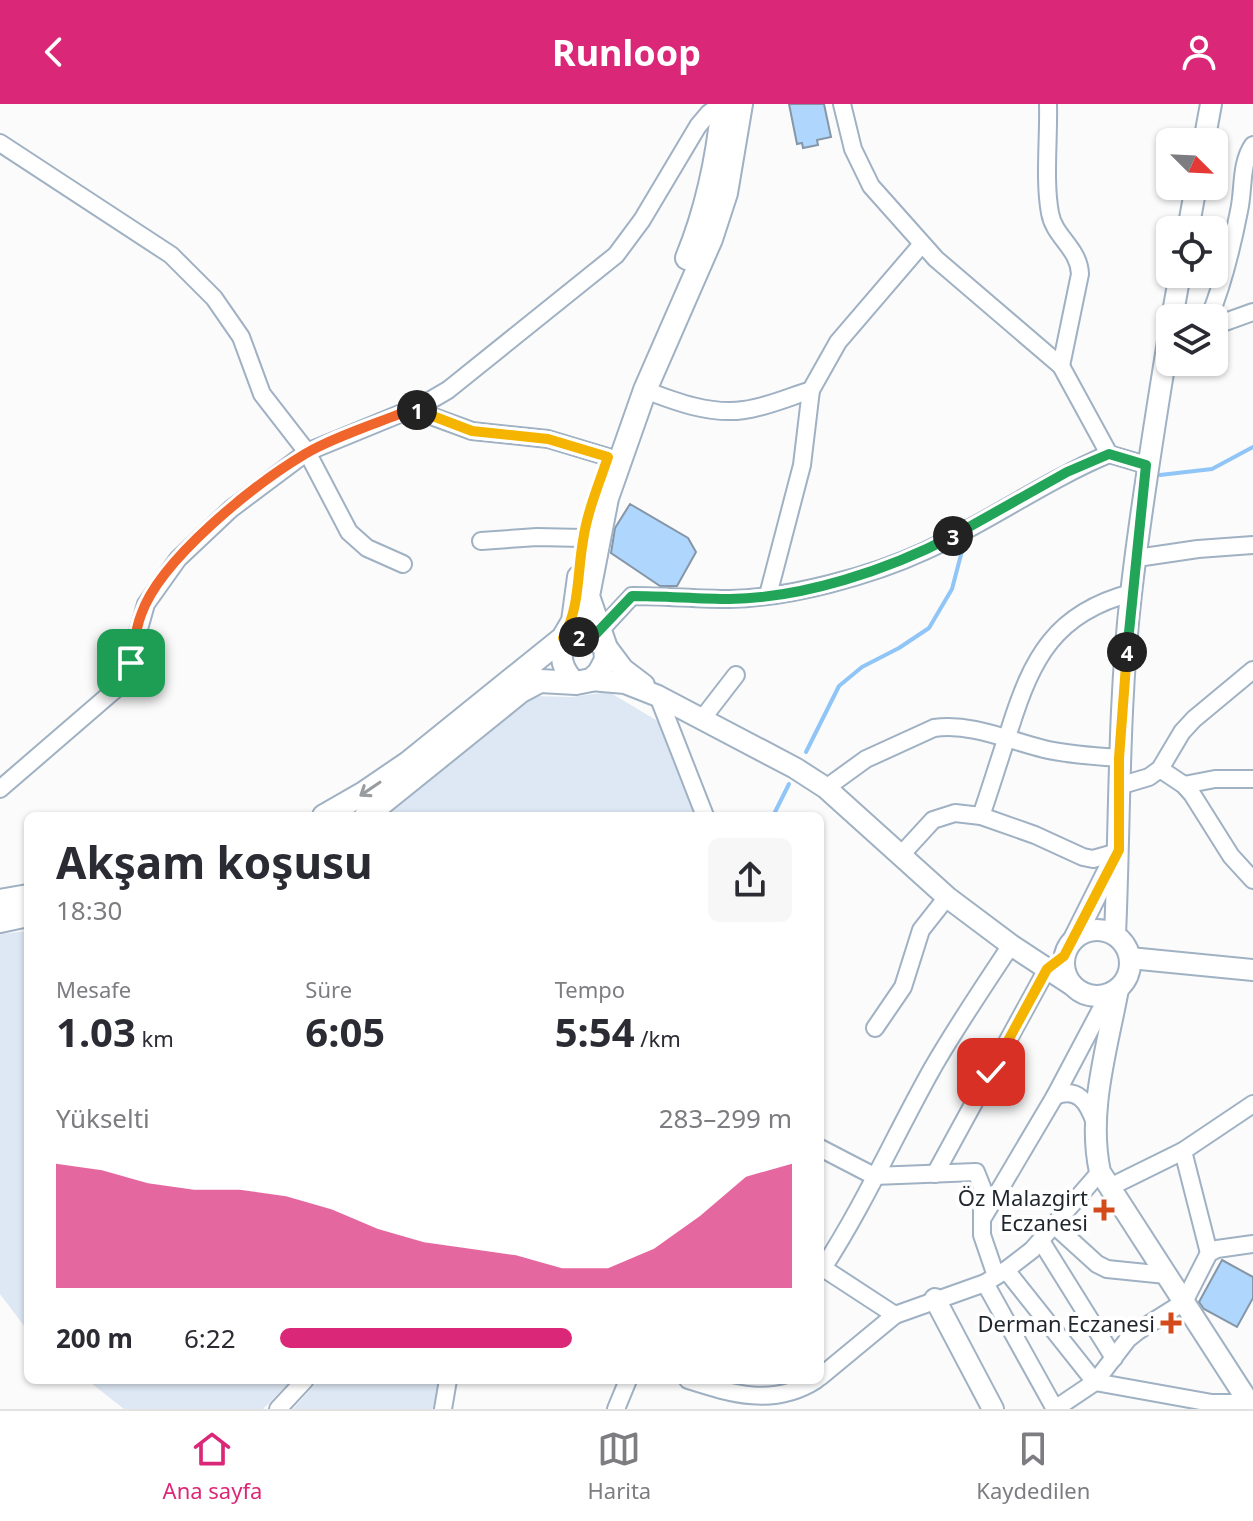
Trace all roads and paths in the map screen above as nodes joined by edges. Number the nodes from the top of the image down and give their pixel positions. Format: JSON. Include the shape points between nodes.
{"nodes":[{"id":1,"x":723,"y":104,"type":"edge"},
{"id":2,"x":741,"y":104,"type":"edge"},
{"id":3,"x":842,"y":104,"type":"edge"},
{"id":4,"x":1048,"y":104,"type":"edge"},
{"id":5,"x":1211,"y":104,"type":"edge"},
{"id":6,"x":1207,"y":128,"type":"edge"},
{"id":7,"x":0,"y":143,"type":"edge"},
{"id":8,"x":1253,"y":145,"type":"edge"},
{"id":9,"x":922,"y":244,"type":"junction"},
{"id":10,"x":1214,"y":304,"type":"edge"},
{"id":11,"x":1253,"y":312,"type":"edge"},
{"id":12,"x":1228,"y":321,"type":"edge"},
{"id":13,"x":1061,"y":366,"type":"junction"},
{"id":14,"x":1162,"y":376,"type":"edge"},
{"id":15,"x":645,"y":390,"type":"junction"},
{"id":16,"x":811,"y":390,"type":"junction"},
{"id":17,"x":412,"y":409,"type":"junction"},
{"id":18,"x":307,"y":452,"type":"junction"},
{"id":19,"x":1109,"y":454,"type":"junction"},
{"id":20,"x":608,"y":457,"type":"junction"},
{"id":21,"x":1146,"y":465,"type":"junction"},
{"id":22,"x":583,"y":538,"type":"junction"},
{"id":23,"x":481,"y":541,"type":"dead end"},
{"id":24,"x":1253,"y":545,"type":"edge"},
{"id":25,"x":1137,"y":558,"type":"junction"},
{"id":26,"x":403,"y":564,"type":"dead end"},
{"id":27,"x":1131,"y":593,"type":"junction"},
{"id":28,"x":768,"y":595,"type":"junction"},
{"id":29,"x":563,"y":638,"type":"junction"},
{"id":30,"x":599,"y":638,"type":"junction"},
{"id":31,"x":1253,"y":670,"type":"edge"},
{"id":32,"x":736,"y":675,"type":"dead end"},
{"id":33,"x":584,"y":682,"type":"junction"},
{"id":34,"x":658,"y":696,"type":"junction"},
{"id":35,"x":702,"y":719,"type":"junction"},
{"id":36,"x":1006,"y":737,"type":"junction"},
{"id":37,"x":1119,"y":758,"type":"junction"},
{"id":38,"x":1160,"y":769,"type":"junction"},
{"id":39,"x":1253,"y":779,"type":"edge"},
{"id":40,"x":1184,"y":785,"type":"junction"},
{"id":41,"x":1119,"y":786,"type":"junction"},
{"id":42,"x":826,"y":788,"type":"junction"},
{"id":43,"x":0,"y":789,"type":"edge"},
{"id":44,"x":331,"y":812,"type":"edge"},
{"id":45,"x":371,"y":812,"type":"edge"},
{"id":46,"x":703,"y":812,"type":"edge"},
{"id":47,"x":981,"y":816,"type":"junction"},
{"id":48,"x":1118,"y":851,"type":"junction"},
{"id":49,"x":900,"y":856,"type":"junction"},
{"id":50,"x":1253,"y":880,"type":"edge"},
{"id":51,"x":24,"y":897,"type":"edge"},
{"id":52,"x":947,"y":897,"type":"junction"},
{"id":53,"x":0,"y":901,"type":"edge"},
{"id":54,"x":24,"y":916,"type":"edge"},
{"id":55,"x":0,"y":921,"type":"edge"},
{"id":56,"x":1115,"y":935,"type":"junction"},
{"id":57,"x":1075,"y":937,"type":"junction"},
{"id":58,"x":1011,"y":945,"type":"junction"},
{"id":59,"x":1064,"y":956,"type":"junction"},
{"id":60,"x":1130,"y":958,"type":"junction"},
{"id":61,"x":1047,"y":969,"type":"junction"},
{"id":62,"x":1253,"y":970,"type":"edge"},
{"id":63,"x":1072,"y":985,"type":"junction"},
{"id":64,"x":1113,"y":992,"type":"junction"},
{"id":65,"x":875,"y":1028,"type":"dead end"},
{"id":66,"x":1055,"y":1096,"type":"junction"},
{"id":67,"x":1253,"y":1104,"type":"edge"},
{"id":68,"x":1095,"y":1125,"type":"junction"},
{"id":69,"x":824,"y":1150,"type":"edge"},
{"id":70,"x":1183,"y":1151,"type":"junction"},
{"id":71,"x":935,"y":1174,"type":"junction"},
{"id":72,"x":874,"y":1176,"type":"junction"},
{"id":73,"x":1105,"y":1180,"type":"junction"},
{"id":74,"x":990,"y":1190,"type":"junction"},
{"id":75,"x":1054,"y":1225,"type":"junction"},
{"id":76,"x":1041,"y":1241,"type":"junction"},
{"id":77,"x":1253,"y":1244,"type":"edge"},
{"id":78,"x":1209,"y":1253,"type":"junction"},
{"id":79,"x":824,"y":1263,"type":"edge"},
{"id":80,"x":824,"y":1270,"type":"edge"},
{"id":81,"x":1166,"y":1275,"type":"junction"},
{"id":82,"x":996,"y":1276,"type":"junction"},
{"id":83,"x":935,"y":1299,"type":"junction"},
{"id":84,"x":1184,"y":1302,"type":"junction"},
{"id":85,"x":895,"y":1315,"type":"junction"},
{"id":86,"x":1114,"y":1358,"type":"junction"},
{"id":87,"x":824,"y":1373,"type":"edge"},
{"id":88,"x":1095,"y":1382,"type":"junction"},
{"id":89,"x":301,"y":1384,"type":"edge"},
{"id":90,"x":447,"y":1384,"type":"edge"},
{"id":91,"x":626,"y":1384,"type":"edge"},
{"id":92,"x":701,"y":1384,"type":"edge"},
{"id":93,"x":806,"y":1384,"type":"edge"},
{"id":94,"x":1251,"y":1406,"type":"edge"},
{"id":95,"x":278,"y":1409,"type":"edge"},
{"id":96,"x":443,"y":1409,"type":"edge"},
{"id":97,"x":616,"y":1409,"type":"edge"},
{"id":98,"x":993,"y":1409,"type":"edge"},
{"id":99,"x":1055,"y":1409,"type":"edge"}],
"edges":[{"from":1,"to":17,"type":"street","via":[[698,126],[630,239],[603,268],[458,383]]},
{"from":1,"to":20,"type":"main road","via":[[719,150],[696,236]]},
{"from":2,"to":15,"type":"main road","via":[[726,193],[711,239]]},
{"from":3,"to":9,"type":"street","via":[[853,149],[871,186]]},
{"from":4,"to":13,"type":"street","via":[[1050,211],[1080,274]]},
{"from":5,"to":6,"type":"street"},
{"from":7,"to":18,"type":"street","via":[[139,232],[190,274],[227,314],[262,394]]},
{"from":8,"to":10,"type":"street","via":[[1244,164],[1240,207]]},
{"from":9,"to":13,"type":"street"},
{"from":9,"to":16,"type":"street","via":[[838,342]]},
{"from":11,"to":12,"type":"street"},
{"from":13,"to":19,"type":"street"},
{"from":14,"to":21,"type":"street"},
{"from":15,"to":16,"type":"street","via":[[727,411]]},
{"from":15,"to":30,"type":"main road","via":[[597,540],[588,596]]},
{"from":16,"to":28,"type":"street","via":[[802,465]]},
{"from":17,"to":18,"type":"street"},
{"from":17,"to":20,"type":"street","via":[[472,431],[548,439]]},
{"from":18,"to":26,"type":"street","via":[[349,532],[367,548]]},
{"from":18,"to":43,"type":"street","via":[[192,544],[146,604],[124,682]]},
{"from":19,"to":21,"type":"street"},
{"from":19,"to":28,"type":"street","via":[[924,551],[865,573]]},
{"from":20,"to":22,"type":"main road"},
{"from":21,"to":25,"type":"street"},
{"from":22,"to":23,"type":"street"},
{"from":22,"to":29,"type":"main road","via":[[573,621]]},
{"from":24,"to":25,"type":"street"},
{"from":25,"to":27,"type":"street"},
{"from":27,"to":36,"type":"street","via":[[1084,613],[1040,653],[1023,684]]},
{"from":27,"to":37,"type":"street"},
{"from":28,"to":30,"type":"street","via":[[632,596]]},
{"from":29,"to":30,"type":"street"},
{"from":29,"to":33,"type":"street","via":[[563,667]]},
{"from":29,"to":44,"type":"main road","one_way":true,"via":[[408,763]]},
{"from":30,"to":33,"type":"main road","via":[[606,660],[599,673]]},
{"from":30,"to":34,"type":"street","via":[[623,669]]},
{"from":31,"to":38,"type":"street","via":[[1194,719]]},
{"from":32,"to":35,"type":"street"},
{"from":33,"to":34,"type":"street","via":[[625,683]]},
{"from":33,"to":45,"type":"main road","via":[[540,681],[521,691]]},
{"from":34,"to":35,"type":"street"},
{"from":34,"to":46,"type":"street"},
{"from":35,"to":42,"type":"street"},
{"from":36,"to":37,"type":"street","via":[[1044,749]]},
{"from":36,"to":42,"type":"street","via":[[934,728],[866,759]]},
{"from":36,"to":47,"type":"street"},
{"from":37,"to":41,"type":"street"},
{"from":38,"to":40,"type":"street"},
{"from":38,"to":41,"type":"street"},
{"from":39,"to":40,"type":"street"},
{"from":40,"to":50,"type":"street"},
{"from":41,"to":48,"type":"street"},
{"from":42,"to":49,"type":"street"},
{"from":47,"to":48,"type":"street","via":[[1083,857]]},
{"from":47,"to":49,"type":"street","via":[[938,816]]},
{"from":48,"to":56,"type":"street"},
{"from":48,"to":57,"type":"street"},
{"from":49,"to":52,"type":"street"},
{"from":51,"to":53,"type":"main road"},
{"from":52,"to":58,"type":"street"},
{"from":52,"to":65,"type":"street","via":[[921,930],[903,987]]},
{"from":54,"to":55,"type":"main road"},
{"from":56,"to":57,"type":"street","via":[[1094,929]]},
{"from":56,"to":60,"type":"street"},
{"from":57,"to":59,"type":"street"},
{"from":58,"to":61,"type":"street"},
{"from":58,"to":72,"type":"street","via":[[953,1034]]},
{"from":59,"to":61,"type":"street"},
{"from":59,"to":63,"type":"street"},
{"from":60,"to":62,"type":"street"},
{"from":60,"to":64,"type":"street","via":[[1130,970]]},
{"from":61,"to":63,"type":"street"},
{"from":61,"to":71,"type":"street"},
{"from":63,"to":64,"type":"street","via":[[1089,996]]},
{"from":64,"to":66,"type":"street"},
{"from":64,"to":68,"type":"street"},
{"from":66,"to":68,"type":"street","via":[[1063,1092],[1084,1099]]},
{"from":66,"to":74,"type":"street"},
{"from":67,"to":70,"type":"street"},
{"from":68,"to":73,"type":"street","via":[[1095,1150]]},
{"from":69,"to":72,"type":"street"},
{"from":70,"to":73,"type":"street"},
{"from":70,"to":78,"type":"street"},
{"from":71,"to":72,"type":"street"},
{"from":71,"to":74,"type":"street","via":[[976,1172]]},
{"from":72,"to":79,"type":"street"},
{"from":73,"to":75,"type":"street"},
{"from":73,"to":81,"type":"street"},
{"from":74,"to":82,"type":"street","via":[[982,1235]]},
{"from":75,"to":76,"type":"street"},
{"from":75,"to":81,"type":"street","via":[[1107,1269]]},
{"from":76,"to":82,"type":"street"},
{"from":76,"to":86,"type":"street"},
{"from":77,"to":78,"type":"street"},
{"from":78,"to":84,"type":"street"},
{"from":80,"to":85,"type":"street"},
{"from":81,"to":84,"type":"street"},
{"from":82,"to":83,"type":"street"},
{"from":82,"to":88,"type":"street"},
{"from":82,"to":99,"type":"street"},
{"from":83,"to":85,"type":"street"},
{"from":83,"to":98,"type":"street"},
{"from":84,"to":86,"type":"street","via":[[1138,1331]]},
{"from":84,"to":94,"type":"street"},
{"from":85,"to":87,"type":"street"},
{"from":86,"to":88,"type":"street"},
{"from":88,"to":94,"type":"street"},
{"from":88,"to":99,"type":"street"},
{"from":89,"to":95,"type":"street"},
{"from":90,"to":96,"type":"street"},
{"from":91,"to":97,"type":"street"},
{"from":92,"to":93,"type":"street","via":[[726,1392],[772,1395]]}]}
